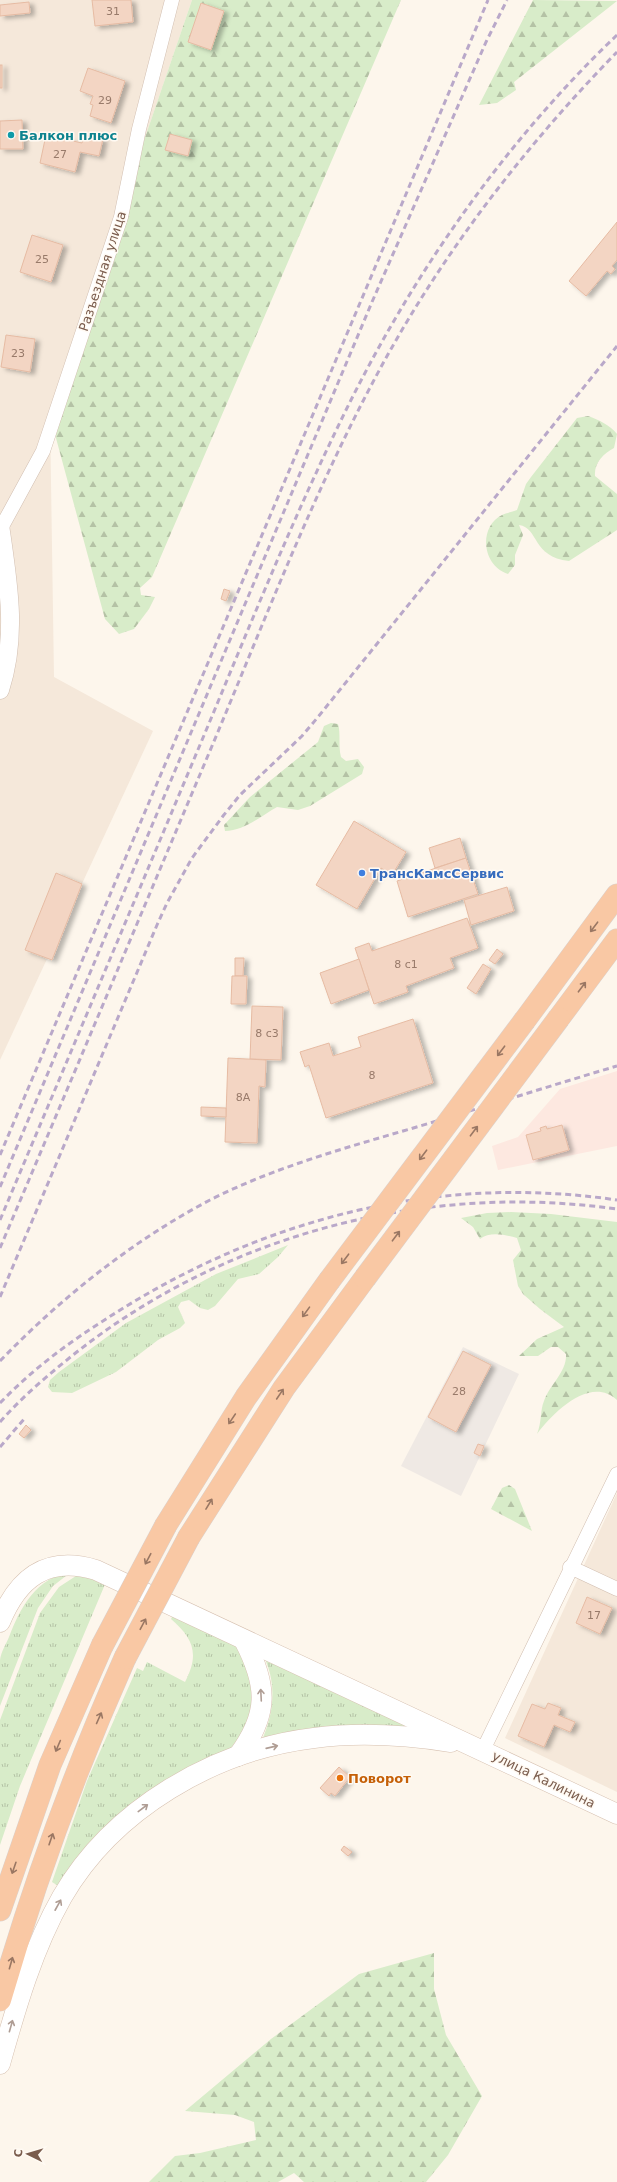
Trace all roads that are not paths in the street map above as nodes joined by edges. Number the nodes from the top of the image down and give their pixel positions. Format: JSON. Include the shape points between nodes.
{"nodes":[{"id":1,"x":172,"y":0,"type":"edge"},
{"id":2,"x":0,"y":528,"type":"edge"},
{"id":3,"x":0,"y":690,"type":"edge"},
{"id":4,"x":617,"y":895,"type":"edge"},
{"id":5,"x":617,"y":940,"type":"edge"},
{"id":6,"x":617,"y":1474,"type":"edge"},
{"id":7,"x":570,"y":1567,"type":"junction"},
{"id":8,"x":617,"y":1589,"type":"edge"},
{"id":9,"x":0,"y":1622,"type":"edge"},
{"id":10,"x":244,"y":1640,"type":"junction"},
{"id":11,"x":477,"y":1747,"type":"junction"},
{"id":12,"x":238,"y":1756,"type":"junction"},
{"id":13,"x":617,"y":1814,"type":"edge"},
{"id":14,"x":0,"y":1910,"type":"edge"},
{"id":15,"x":0,"y":2000,"type":"edge"},
{"id":16,"x":0,"y":2064,"type":"edge"}],
"edges":[{"from":1,"to":2,"type":"street","name":"Разъездная улица","via":[[139,129],[121,217],[43,451]]},
{"from":2,"to":3,"type":"street","via":[[8,577],[10,624],[8,659]]},
{"from":4,"to":14,"type":"highway","one_way":true,"bridge":true,"via":[[329,1281],[225,1429],[166,1525],[102,1646],[50,1765]]},
{"from":15,"to":5,"type":"highway","one_way":true,"bridge":true,"via":[[58,1818],[91,1737],[125,1658],[189,1537],[284,1388]]},
{"from":6,"to":7,"type":"street"},
{"from":7,"to":8,"type":"street"},
{"from":7,"to":11,"type":"street"},
{"from":9,"to":10,"type":"main road","name":"улица Калинина","via":[[22,1583],[43,1570],[78,1565],[96,1570]]},
{"from":10,"to":11,"type":"main road","name":"улица Калинина"},
{"from":12,"to":10,"type":"main road","one_way":true,"via":[[256,1726],[262,1703],[257,1668]]},
{"from":12,"to":11,"type":"main road","one_way":true,"via":[[292,1742],[338,1736],[390,1736]]},
{"from":11,"to":13,"type":"main road","name":"улица Калинина"},
{"from":16,"to":12,"type":"main road","one_way":true,"via":[[16,2007],[40,1944],[54,1911],[80,1870],[117,1830],[155,1798],[199,1773]]}]}
